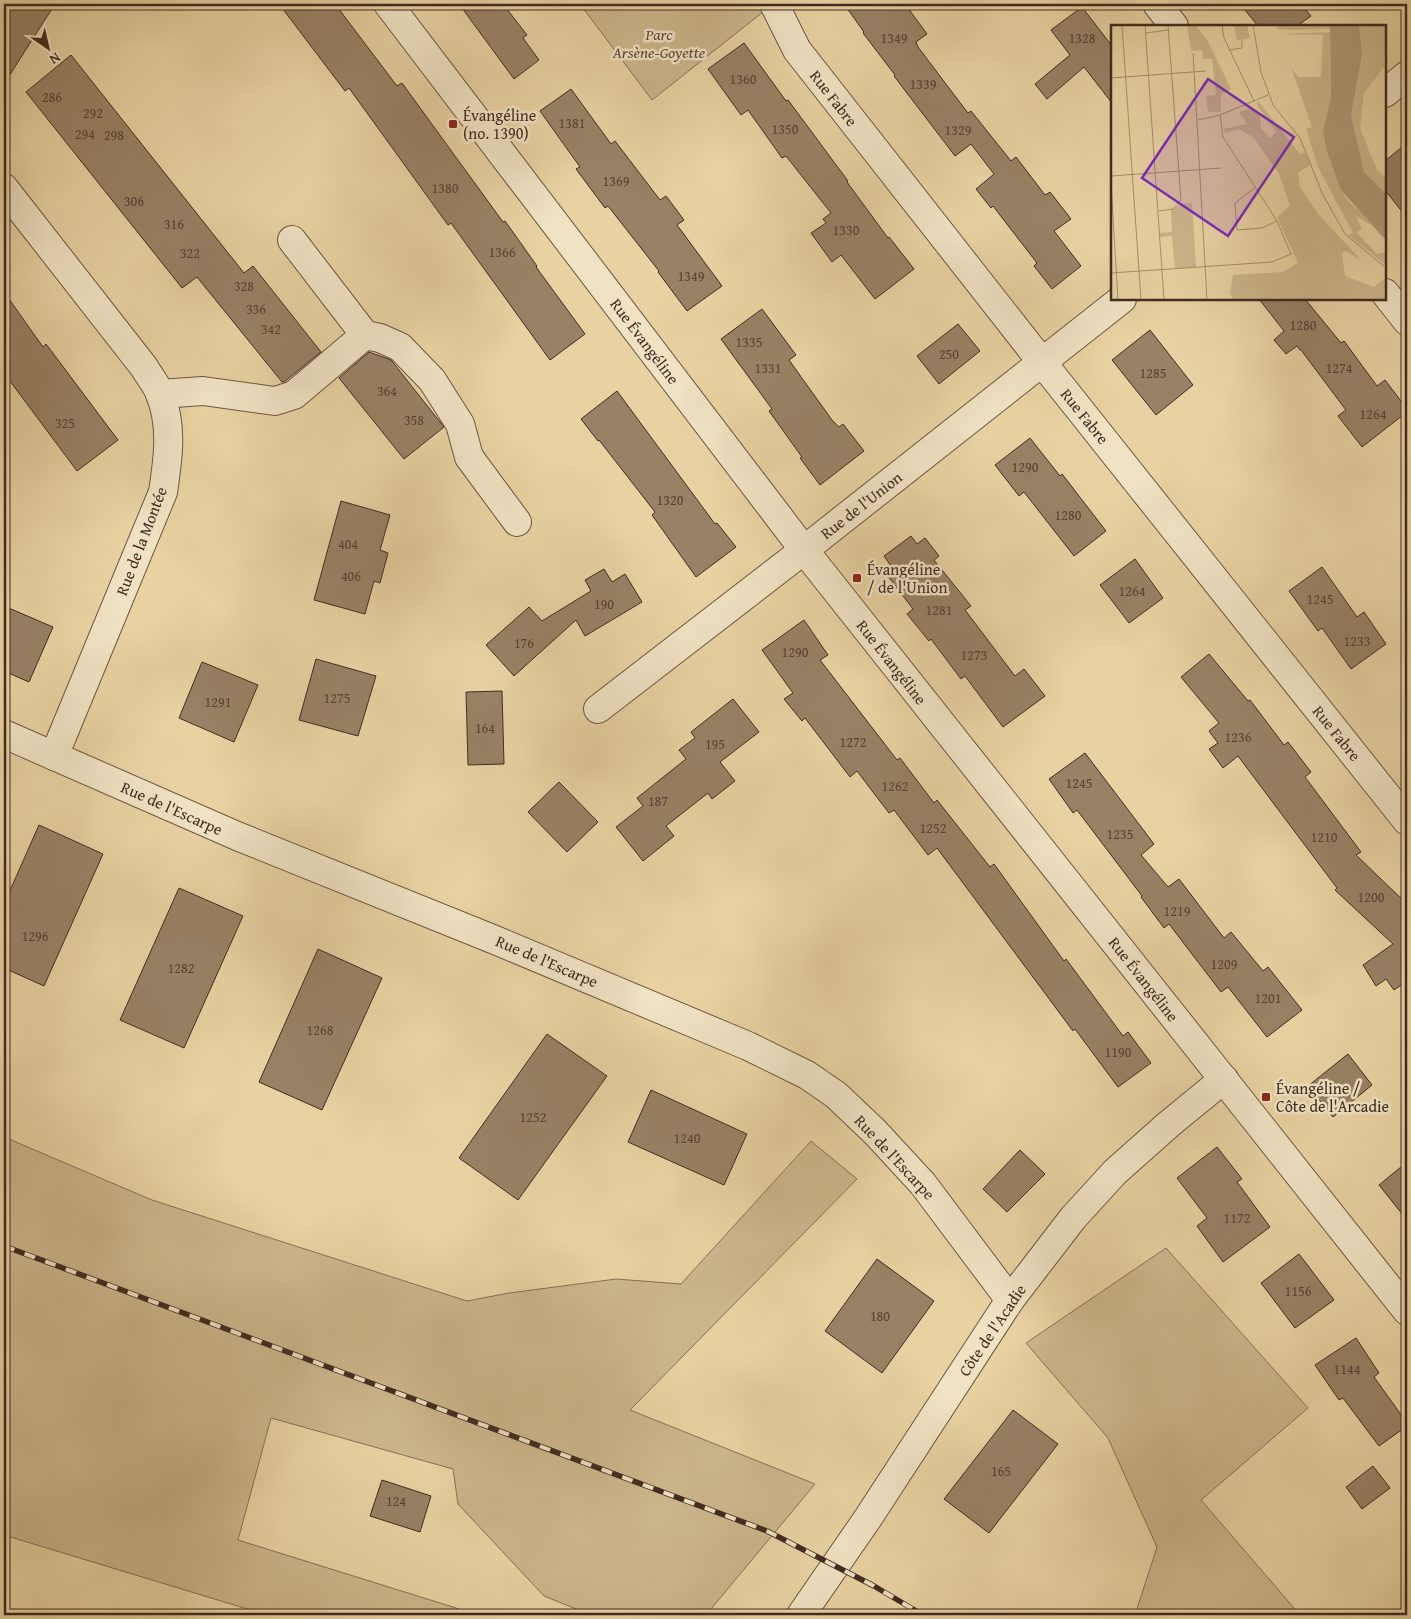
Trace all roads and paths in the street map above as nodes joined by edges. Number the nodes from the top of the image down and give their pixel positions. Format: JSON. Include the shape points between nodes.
{"nodes":[{"id":1,"x":388,"y":4,"type":"edge"},
{"id":2,"x":774,"y":4,"type":"edge"},
{"id":3,"x":1157,"y":4,"type":"edge"},
{"id":4,"x":1173,"y":25,"type":"edge"},
{"id":5,"x":1407,"y":75,"type":"edge"},
{"id":6,"x":1386,"y":92,"type":"edge"},
{"id":7,"x":4,"y":188,"type":"edge"},
{"id":8,"x":292,"y":240,"type":"dead end"},
{"id":9,"x":1386,"y":294,"type":"edge"},
{"id":10,"x":1121,"y":300,"type":"edge"},
{"id":11,"x":1407,"y":321,"type":"edge"},
{"id":12,"x":365,"y":336,"type":"junction"},
{"id":13,"x":1041,"y":361,"type":"junction"},
{"id":14,"x":160,"y":394,"type":"junction"},
{"id":15,"x":517,"y":522,"type":"dead end"},
{"id":16,"x":804,"y":550,"type":"junction"},
{"id":17,"x":598,"y":709,"type":"dead end"},
{"id":18,"x":4,"y":734,"type":"edge"},
{"id":19,"x":54,"y":756,"type":"junction"},
{"id":20,"x":1407,"y":821,"type":"edge"},
{"id":21,"x":1224,"y":1079,"type":"junction"},
{"id":22,"x":1010,"y":1300,"type":"junction"},
{"id":23,"x":1407,"y":1311,"type":"edge"},
{"id":24,"x":802,"y":1615,"type":"edge"}],
"edges":[{"from":1,"to":16,"type":"street","name":"Rue Évangéline"},
{"from":2,"to":13,"type":"street","name":"Rue Fabre","via":[[796,50]]},
{"from":3,"to":4,"type":"street"},
{"from":5,"to":6,"type":"street"},
{"from":7,"to":14,"type":"street","name":"Rue de la Montée","via":[[144,367]]},
{"from":8,"to":12,"type":"street"},
{"from":9,"to":11,"type":"street"},
{"from":10,"to":13,"type":"street","name":"Rue de l'Union"},
{"from":12,"to":14,"type":"street","via":[[294,395],[275,401],[203,391]]},
{"from":12,"to":15,"type":"street","via":[[380,338],[400,347],[432,380],[460,424],[469,456]]},
{"from":13,"to":16,"type":"street","name":"Rue de l'Union"},
{"from":13,"to":20,"type":"street","name":"Rue Fabre"},
{"from":14,"to":19,"type":"street","name":"Rue de la Montée","via":[[169,428],[163,492]]},
{"from":16,"to":17,"type":"street","name":"Rue de l'Union"},
{"from":16,"to":21,"type":"street","name":"Rue Évangéline"},
{"from":18,"to":19,"type":"street","name":"Rue de l'Escarpe"},
{"from":19,"to":22,"type":"street","name":"Rue de l'Escarpe","via":[[237,836],[739,1042],[807,1075],[836,1095],[923,1184]]},
{"from":21,"to":22,"type":"street","name":"Côte de l'Acadie","via":[[1115,1172],[1073,1218]]},
{"from":21,"to":23,"type":"street","name":"Rue Évangéline"},
{"from":22,"to":24,"type":"street","name":"Côte de l'Acadie"}]}
